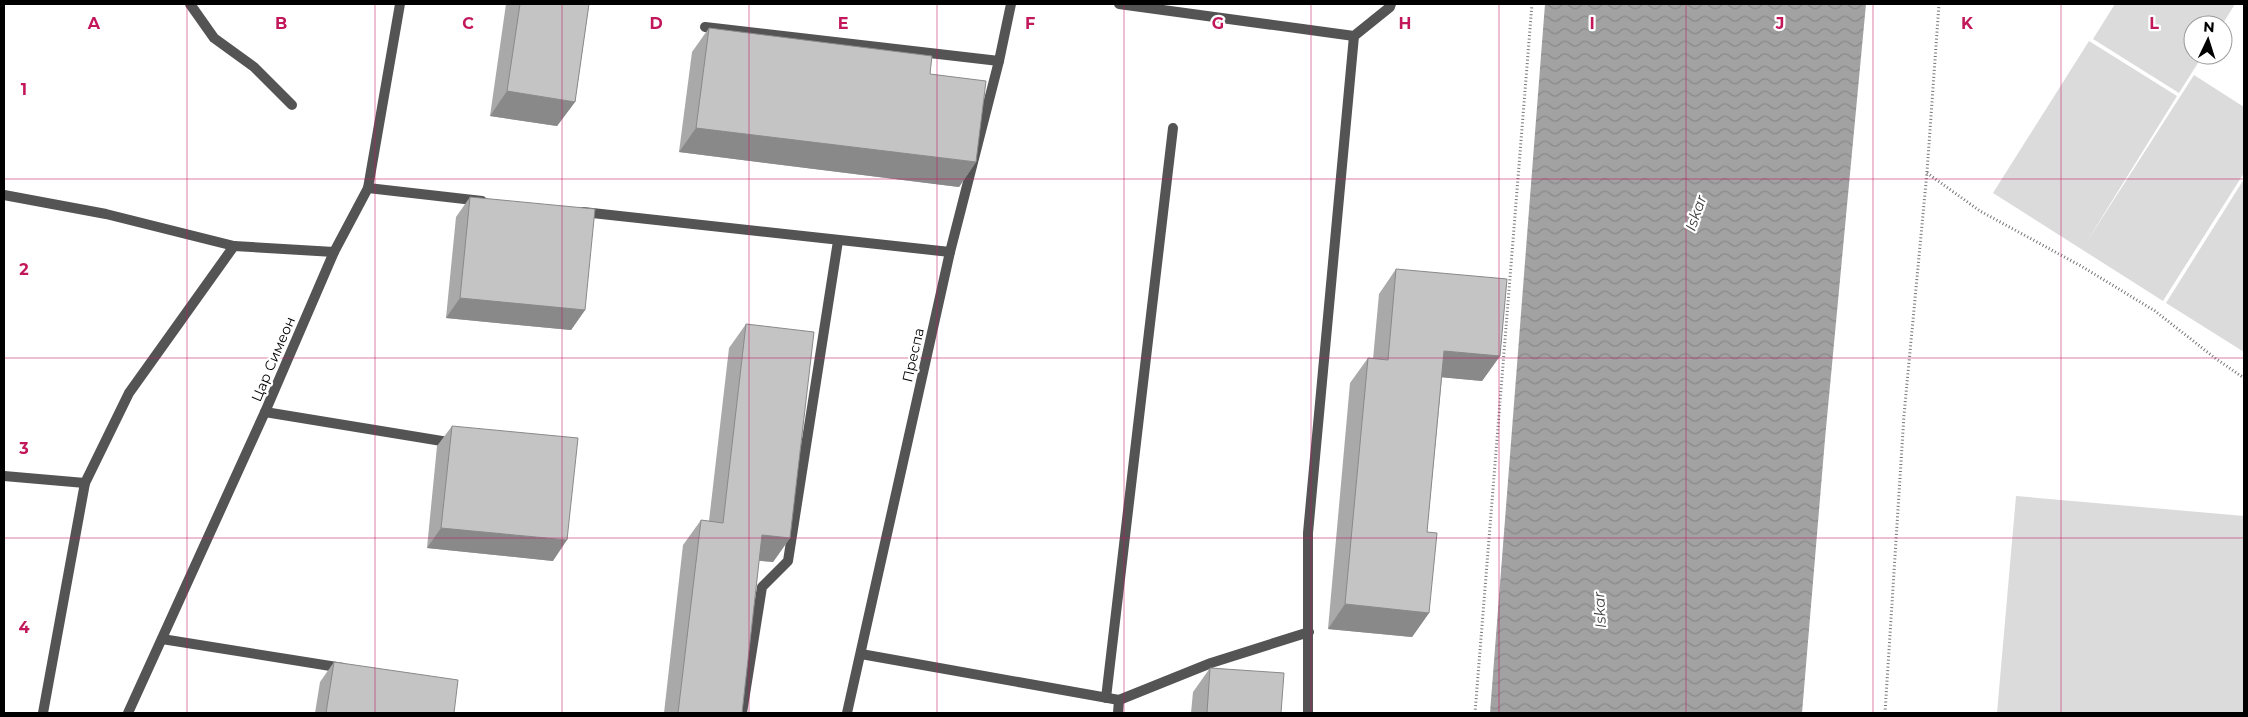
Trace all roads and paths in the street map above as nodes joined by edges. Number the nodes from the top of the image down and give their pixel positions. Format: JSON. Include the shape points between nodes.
{"nodes":[{"id":1,"x":190,"y":4,"type":"edge"},
{"id":2,"x":400,"y":4,"type":"edge"},
{"id":3,"x":1011,"y":4,"type":"edge"},
{"id":4,"x":1119,"y":4,"type":"edge"},
{"id":5,"x":1391,"y":4,"type":"edge"},
{"id":6,"x":1532,"y":4,"type":"edge"},
{"id":7,"x":1939,"y":4,"type":"edge"},
{"id":8,"x":706,"y":26,"type":"dead end"},
{"id":9,"x":1354,"y":36,"type":"junction"},
{"id":10,"x":999,"y":61,"type":"junction"},
{"id":11,"x":292,"y":106,"type":"dead end"},
{"id":12,"x":1172,"y":128,"type":"dead end"},
{"id":13,"x":1927,"y":172,"type":"junction"},
{"id":14,"x":368,"y":188,"type":"junction"},
{"id":15,"x":4,"y":195,"type":"edge"},
{"id":16,"x":491,"y":202,"type":"edge"},
{"id":17,"x":570,"y":211,"type":"edge"},
{"id":18,"x":838,"y":241,"type":"junction"},
{"id":19,"x":234,"y":246,"type":"junction"},
{"id":20,"x":334,"y":252,"type":"junction"},
{"id":21,"x":950,"y":252,"type":"junction"},
{"id":22,"x":2244,"y":378,"type":"edge"},
{"id":23,"x":265,"y":412,"type":"junction"},
{"id":24,"x":469,"y":445,"type":"edge"},
{"id":25,"x":4,"y":476,"type":"edge"},
{"id":26,"x":85,"y":483,"type":"junction"},
{"id":27,"x":1309,"y":632,"type":"junction"},
{"id":28,"x":162,"y":639,"type":"junction"},
{"id":29,"x":861,"y":654,"type":"junction"},
{"id":30,"x":353,"y":670,"type":"edge"},
{"id":31,"x":1106,"y":698,"type":"junction"},
{"id":32,"x":1119,"y":700,"type":"junction"},
{"id":33,"x":43,"y":713,"type":"edge"},
{"id":34,"x":128,"y":713,"type":"edge"},
{"id":35,"x":742,"y":713,"type":"edge"},
{"id":36,"x":847,"y":713,"type":"edge"},
{"id":37,"x":1118,"y":713,"type":"edge"},
{"id":38,"x":1308,"y":713,"type":"edge"},
{"id":39,"x":1475,"y":713,"type":"edge"},
{"id":40,"x":1885,"y":713,"type":"edge"}],
"edges":[{"from":1,"to":11,"type":"street","via":[[214,38],[254,67]]},
{"from":2,"to":14,"type":"street","name":"Цар Симеон"},
{"from":3,"to":10,"type":"street","name":"Преспа"},
{"from":4,"to":9,"type":"street"},
{"from":5,"to":9,"type":"street"},
{"from":6,"to":39,"type":"path"},
{"from":7,"to":13,"type":"path"},
{"from":8,"to":10,"type":"street"},
{"from":9,"to":27,"type":"street","via":[[1308,533]]},
{"from":10,"to":21,"type":"street","name":"Преспа"},
{"from":12,"to":31,"type":"street"},
{"from":13,"to":22,"type":"path","via":[[1980,211],[2156,311]]},
{"from":13,"to":40,"type":"path","via":[[1904,415]]},
{"from":14,"to":16,"type":"street"},
{"from":14,"to":20,"type":"street","name":"Цар Симеон"},
{"from":15,"to":19,"type":"street","via":[[106,214]]},
{"from":17,"to":18,"type":"street"},
{"from":18,"to":21,"type":"street"},
{"from":18,"to":35,"type":"street","via":[[788,561],[762,587]]},
{"from":19,"to":20,"type":"street"},
{"from":19,"to":26,"type":"street","via":[[129,393]]},
{"from":20,"to":23,"type":"street","name":"Цар Симеон"},
{"from":21,"to":29,"type":"street","name":"Преспа"},
{"from":23,"to":24,"type":"street"},
{"from":23,"to":28,"type":"street","name":"Цар Симеон"},
{"from":25,"to":26,"type":"street"},
{"from":26,"to":33,"type":"street"},
{"from":27,"to":32,"type":"street","via":[[1210,663]]},
{"from":27,"to":38,"type":"street"},
{"from":28,"to":30,"type":"street"},
{"from":28,"to":34,"type":"street","name":"Цар Симеон"},
{"from":29,"to":31,"type":"street"},
{"from":29,"to":36,"type":"street","name":"Преспа"},
{"from":31,"to":32,"type":"street"},
{"from":32,"to":37,"type":"street"}]}
